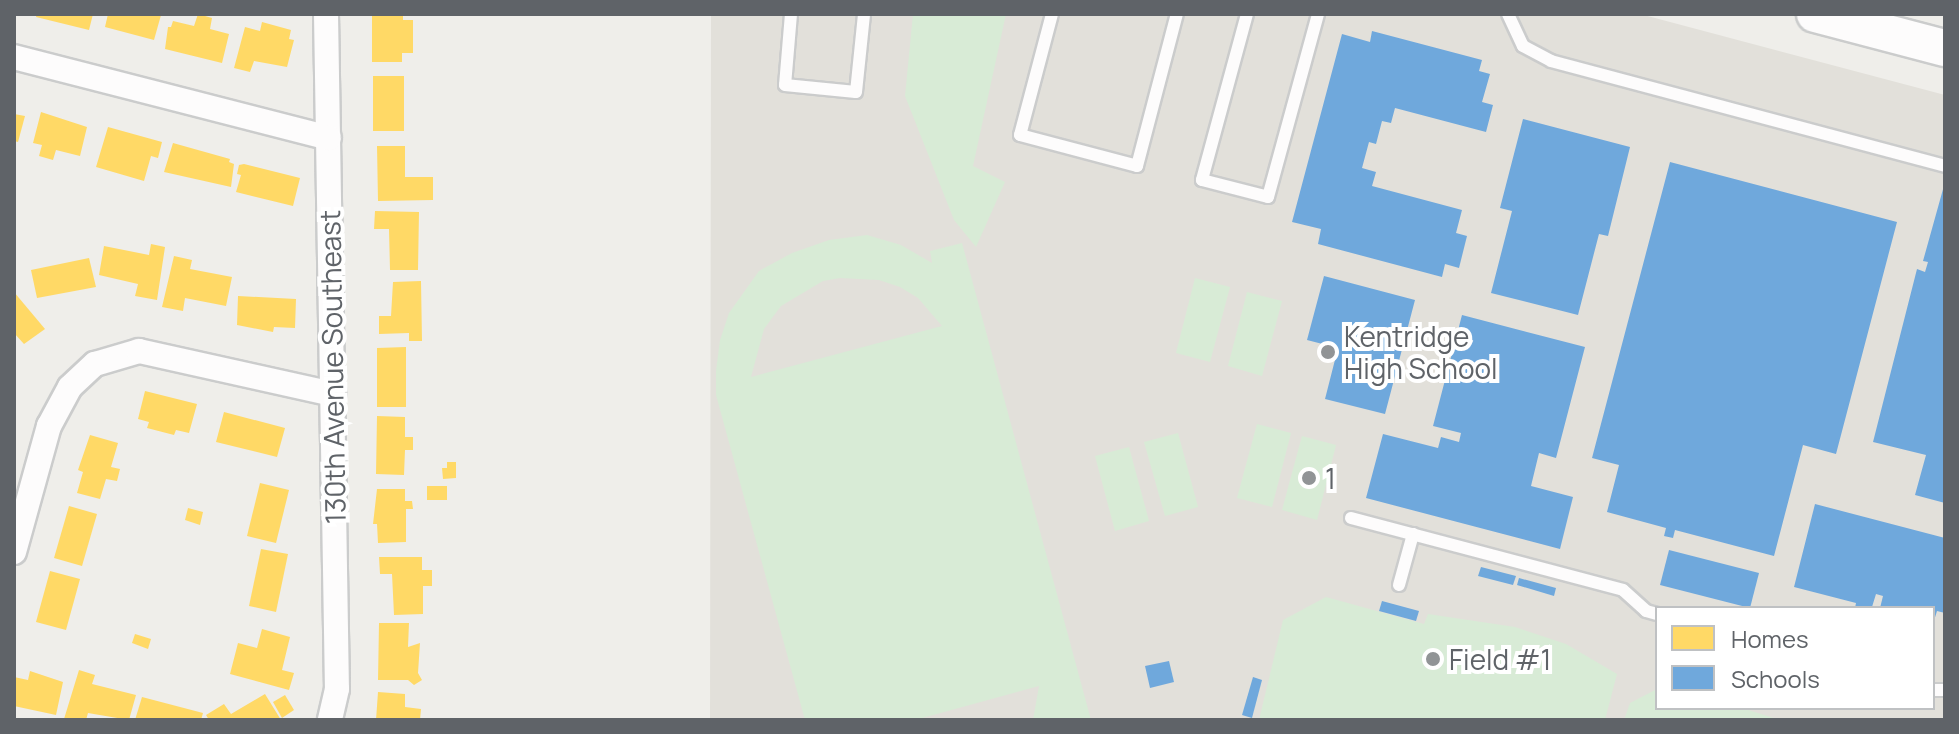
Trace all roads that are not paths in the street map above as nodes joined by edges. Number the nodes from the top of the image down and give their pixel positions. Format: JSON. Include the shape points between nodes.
{"nodes":[{"id":1,"x":326,"y":14,"type":"edge"},
{"id":2,"x":791,"y":14,"type":"edge"},
{"id":3,"x":864,"y":14,"type":"edge"},
{"id":4,"x":1052,"y":14,"type":"edge"},
{"id":5,"x":1177,"y":14,"type":"edge"},
{"id":6,"x":1247,"y":14,"type":"edge"},
{"id":7,"x":1318,"y":14,"type":"edge"},
{"id":8,"x":1508,"y":14,"type":"edge"},
{"id":9,"x":1815,"y":14,"type":"edge"},
{"id":10,"x":1945,"y":48,"type":"edge"},
{"id":11,"x":14,"y":57,"type":"edge"},
{"id":12,"x":329,"y":138,"type":"junction"},
{"id":13,"x":1945,"y":166,"type":"edge"},
{"id":14,"x":333,"y":394,"type":"junction"},
{"id":15,"x":1351,"y":518,"type":"dead end"},
{"id":16,"x":1413,"y":534,"type":"junction"},
{"id":17,"x":14,"y":552,"type":"edge"},
{"id":18,"x":1399,"y":585,"type":"dead end"},
{"id":19,"x":1655,"y":613,"type":"edge"},
{"id":20,"x":330,"y":720,"type":"edge"}],
"edges":[{"from":1,"to":12,"type":"street","name":"130th Avenue Southeast"},
{"from":2,"to":3,"type":"lane","via":[[785,85],[856,92]]},
{"from":4,"to":5,"type":"lane","via":[[1020,135],[1137,166]]},
{"from":6,"to":7,"type":"lane","via":[[1202,180],[1268,197]]},
{"from":8,"to":13,"type":"lane","via":[[1523,46],[1551,61]]},
{"from":9,"to":10,"type":"main road"},
{"from":11,"to":12,"type":"street"},
{"from":12,"to":14,"type":"street","name":"130th Avenue Southeast"},
{"from":14,"to":17,"type":"street","via":[[139,351],[95,364],[70,387],[49,426]]},
{"from":14,"to":20,"type":"street","name":"130th Avenue Southeast","via":[[337,689]]},
{"from":15,"to":16,"type":"lane"},
{"from":16,"to":18,"type":"lane"},
{"from":16,"to":19,"type":"lane","via":[[1623,590]]}]}
